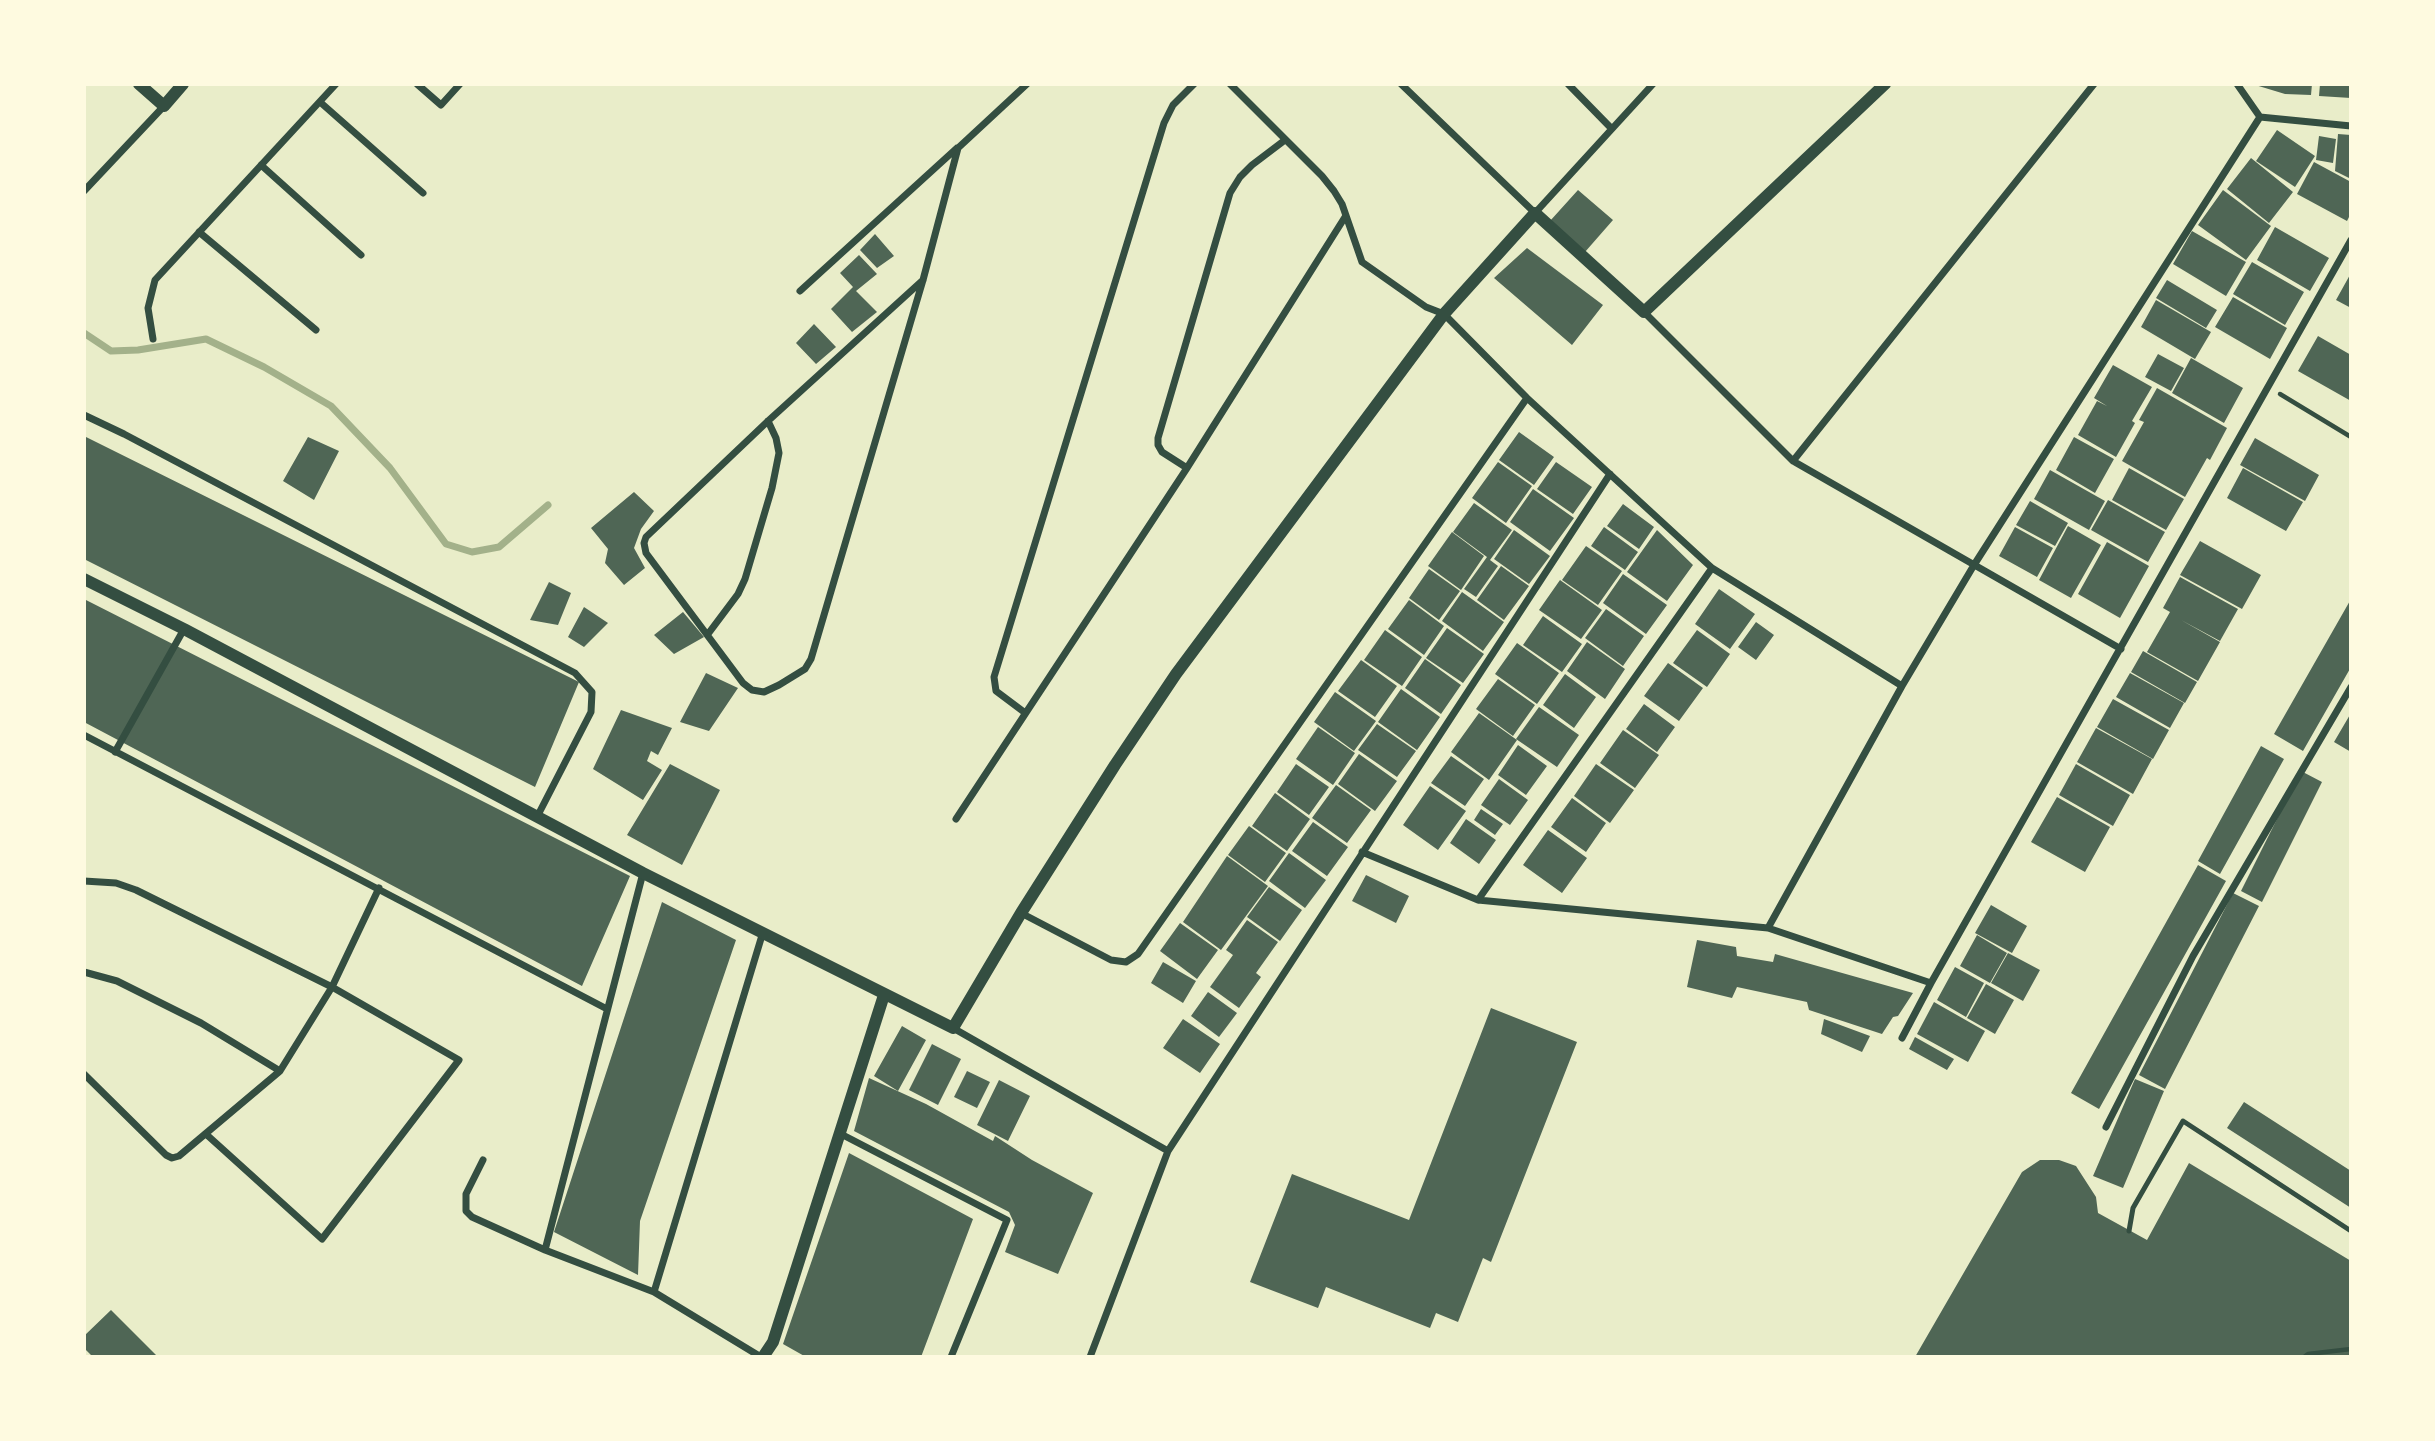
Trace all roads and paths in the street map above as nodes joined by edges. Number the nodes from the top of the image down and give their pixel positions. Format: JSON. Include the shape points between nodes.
{"nodes":[{"id":1,"x":139,"y":84,"type":"edge"},
{"id":2,"x":183,"y":84,"type":"edge"},
{"id":3,"x":336,"y":84,"type":"edge"},
{"id":4,"x":417,"y":84,"type":"edge"},
{"id":5,"x":460,"y":84,"type":"edge"},
{"id":6,"x":1027,"y":84,"type":"edge"},
{"id":7,"x":1194,"y":84,"type":"edge"},
{"id":8,"x":1230,"y":84,"type":"edge"},
{"id":9,"x":1401,"y":84,"type":"edge"},
{"id":10,"x":1568,"y":84,"type":"edge"},
{"id":11,"x":1653,"y":84,"type":"edge"},
{"id":12,"x":1885,"y":84,"type":"edge"},
{"id":13,"x":2094,"y":84,"type":"edge"},
{"id":14,"x":2237,"y":84,"type":"edge"},
{"id":15,"x":320,"y":102,"type":"junction"},
{"id":16,"x":164,"y":106,"type":"junction"},
{"id":17,"x":2260,"y":117,"type":"junction"},
{"id":18,"x":2351,"y":126,"type":"edge"},
{"id":19,"x":1611,"y":128,"type":"junction"},
{"id":20,"x":1284,"y":140,"type":"junction"},
{"id":21,"x":958,"y":148,"type":"junction"},
{"id":22,"x":261,"y":165,"type":"junction"},
{"id":23,"x":84,"y":191,"type":"edge"},
{"id":24,"x":423,"y":193,"type":"dead end"},
{"id":25,"x":1535,"y":213,"type":"junction"},
{"id":26,"x":1345,"y":217,"type":"junction"},
{"id":27,"x":199,"y":232,"type":"junction"},
{"id":28,"x":2351,"y":240,"type":"edge"},
{"id":29,"x":361,"y":255,"type":"dead end"},
{"id":30,"x":923,"y":280,"type":"junction"},
{"id":31,"x":800,"y":291,"type":"dead end"},
{"id":32,"x":1644,"y":312,"type":"junction"},
{"id":33,"x":1444,"y":314,"type":"junction"},
{"id":34,"x":316,"y":330,"type":"dead end"},
{"id":35,"x":153,"y":339,"type":"dead end"},
{"id":36,"x":2268,"y":385,"type":"junction"},
{"id":37,"x":1527,"y":398,"type":"junction"},
{"id":38,"x":84,"y":415,"type":"edge"},
{"id":39,"x":768,"y":421,"type":"junction"},
{"id":40,"x":2351,"y":437,"type":"edge"},
{"id":41,"x":1793,"y":461,"type":"junction"},
{"id":42,"x":1187,"y":468,"type":"junction"},
{"id":43,"x":1610,"y":474,"type":"junction"},
{"id":44,"x":1974,"y":565,"type":"junction"},
{"id":45,"x":1712,"y":568,"type":"junction"},
{"id":46,"x":84,"y":579,"type":"edge"},
{"id":47,"x":184,"y":629,"type":"junction"},
{"id":48,"x":708,"y":634,"type":"junction"},
{"id":49,"x":2120,"y":649,"type":"junction"},
{"id":50,"x":1902,"y":686,"type":"junction"},
{"id":51,"x":2351,"y":687,"type":"edge"},
{"id":52,"x":1024,"y":712,"type":"junction"},
{"id":53,"x":84,"y":735,"type":"edge"},
{"id":54,"x":115,"y":752,"type":"junction"},
{"id":55,"x":537,"y":817,"type":"junction"},
{"id":56,"x":956,"y":819,"type":"dead end"},
{"id":57,"x":1362,"y":852,"type":"junction"},
{"id":58,"x":643,"y":873,"type":"junction"},
{"id":59,"x":84,"y":881,"type":"edge"},
{"id":60,"x":379,"y":888,"type":"junction"},
{"id":61,"x":1478,"y":900,"type":"junction"},
{"id":62,"x":1021,"y":913,"type":"junction"},
{"id":63,"x":1768,"y":928,"type":"junction"},
{"id":64,"x":763,"y":932,"type":"junction"},
{"id":65,"x":84,"y":972,"type":"edge"},
{"id":66,"x":1931,"y":983,"type":"junction"},
{"id":67,"x":332,"y":987,"type":"junction"},
{"id":68,"x":884,"y":995,"type":"junction"},
{"id":69,"x":607,"y":1009,"type":"junction"},
{"id":70,"x":953,"y":1028,"type":"junction"},
{"id":71,"x":1902,"y":1038,"type":"dead end"},
{"id":72,"x":280,"y":1072,"type":"junction"},
{"id":73,"x":84,"y":1074,"type":"edge"},
{"id":74,"x":2106,"y":1127,"type":"dead end"},
{"id":75,"x":839,"y":1133,"type":"junction"},
{"id":76,"x":207,"y":1135,"type":"junction"},
{"id":77,"x":1168,"y":1151,"type":"junction"},
{"id":78,"x":483,"y":1160,"type":"dead end"},
{"id":79,"x":2129,"y":1231,"type":"dead end"},
{"id":80,"x":2351,"y":1231,"type":"edge"},
{"id":81,"x":545,"y":1250,"type":"junction"},
{"id":82,"x":654,"y":1292,"type":"junction"},
{"id":83,"x":2351,"y":1349,"type":"edge"},
{"id":84,"x":762,"y":1357,"type":"edge"},
{"id":85,"x":951,"y":1357,"type":"edge"},
{"id":86,"x":1090,"y":1357,"type":"edge"},
{"id":87,"x":2304,"y":1357,"type":"edge"}],
"edges":[{"from":1,"to":16,"type":"street"},
{"from":2,"to":16,"type":"street"},
{"from":3,"to":15,"type":"street"},
{"from":4,"to":5,"type":"street","via":[[441,105]]},
{"from":6,"to":21,"type":"street"},
{"from":7,"to":52,"type":"street","via":[[1173,105],[1164,123],[994,677],[996,691]]},
{"from":8,"to":20,"type":"street"},
{"from":9,"to":25,"type":"street"},
{"from":10,"to":19,"type":"street"},
{"from":11,"to":19,"type":"street"},
{"from":12,"to":32,"type":"street"},
{"from":13,"to":41,"type":"street"},
{"from":14,"to":17,"type":"street"},
{"from":15,"to":22,"type":"street"},
{"from":15,"to":24,"type":"street"},
{"from":16,"to":23,"type":"street"},
{"from":17,"to":18,"type":"street"},
{"from":17,"to":44,"type":"street"},
{"from":19,"to":25,"type":"street"},
{"from":20,"to":26,"type":"street","via":[[1328,183]]},
{"from":20,"to":42,"type":"street","via":[[1252,165],[1230,193],[1206,273],[1157,442],[1162,452]]},
{"from":21,"to":30,"type":"street"},
{"from":21,"to":31,"type":"street"},
{"from":22,"to":27,"type":"street"},
{"from":22,"to":29,"type":"street"},
{"from":25,"to":32,"type":"street"},
{"from":25,"to":33,"type":"street"},
{"from":26,"to":33,"type":"street","via":[[1362,262],[1426,307]]},
{"from":26,"to":42,"type":"street"},
{"from":27,"to":34,"type":"street"},
{"from":27,"to":35,"type":"street","via":[[155,280],[148,309]]},
{"from":28,"to":36,"type":"street"},
{"from":30,"to":39,"type":"street"},
{"from":30,"to":48,"type":"street","via":[[805,669],[764,692],[752,690]]},
{"from":32,"to":41,"type":"street"},
{"from":33,"to":37,"type":"street"},
{"from":33,"to":62,"type":"street","via":[[1176,674]]},
{"from":36,"to":40,"type":"path"},
{"from":36,"to":49,"type":"street"},
{"from":37,"to":43,"type":"street"},
{"from":37,"to":62,"type":"street","via":[[1138,954],[1126,962],[1111,960]]},
{"from":38,"to":55,"type":"street","via":[[575,673],[592,692],[592,712]]},
{"from":39,"to":48,"type":"street","via":[[779,453],[778,468],[750,566],[738,594]]},
{"from":39,"to":48,"type":"street","via":[[644,543],[646,553]]},
{"from":41,"to":44,"type":"street"},
{"from":42,"to":52,"type":"street"},
{"from":43,"to":45,"type":"street"},
{"from":43,"to":57,"type":"street"},
{"from":44,"to":49,"type":"street"},
{"from":44,"to":50,"type":"street"},
{"from":45,"to":50,"type":"street"},
{"from":45,"to":61,"type":"street"},
{"from":46,"to":47,"type":"street"},
{"from":47,"to":54,"type":"street"},
{"from":47,"to":55,"type":"street"},
{"from":49,"to":66,"type":"street"},
{"from":50,"to":63,"type":"street"},
{"from":51,"to":74,"type":"street","via":[[2193,956]]},
{"from":52,"to":56,"type":"street"},
{"from":53,"to":54,"type":"street"},
{"from":54,"to":60,"type":"street"},
{"from":55,"to":58,"type":"street"},
{"from":57,"to":61,"type":"street"},
{"from":57,"to":77,"type":"street"},
{"from":58,"to":64,"type":"street"},
{"from":58,"to":69,"type":"street"},
{"from":59,"to":67,"type":"street","via":[[136,890]]},
{"from":60,"to":67,"type":"street"},
{"from":60,"to":69,"type":"street"},
{"from":61,"to":63,"type":"street"},
{"from":62,"to":70,"type":"street"},
{"from":63,"to":66,"type":"street"},
{"from":64,"to":68,"type":"street"},
{"from":64,"to":82,"type":"street"},
{"from":65,"to":72,"type":"street","via":[[117,981],[201,1023]]},
{"from":66,"to":71,"type":"street"},
{"from":67,"to":72,"type":"street"},
{"from":67,"to":76,"type":"street","via":[[459,1060],[322,1239]]},
{"from":68,"to":70,"type":"street"},
{"from":68,"to":75,"type":"street"},
{"from":69,"to":81,"type":"street"},
{"from":70,"to":77,"type":"street"},
{"from":72,"to":76,"type":"street"},
{"from":73,"to":76,"type":"street","via":[[172,1158]]},
{"from":75,"to":84,"type":"street","via":[[773,1342]]},
{"from":75,"to":85,"type":"street","via":[[1007,1220]]},
{"from":77,"to":86,"type":"street"},
{"from":78,"to":81,"type":"street","via":[[466,1194],[466,1211]]},
{"from":79,"to":80,"type":"lane","via":[[2133,1208],[2183,1121]]},
{"from":81,"to":82,"type":"street"},
{"from":82,"to":84,"type":"street"},
{"from":83,"to":87,"type":"path"}]}
